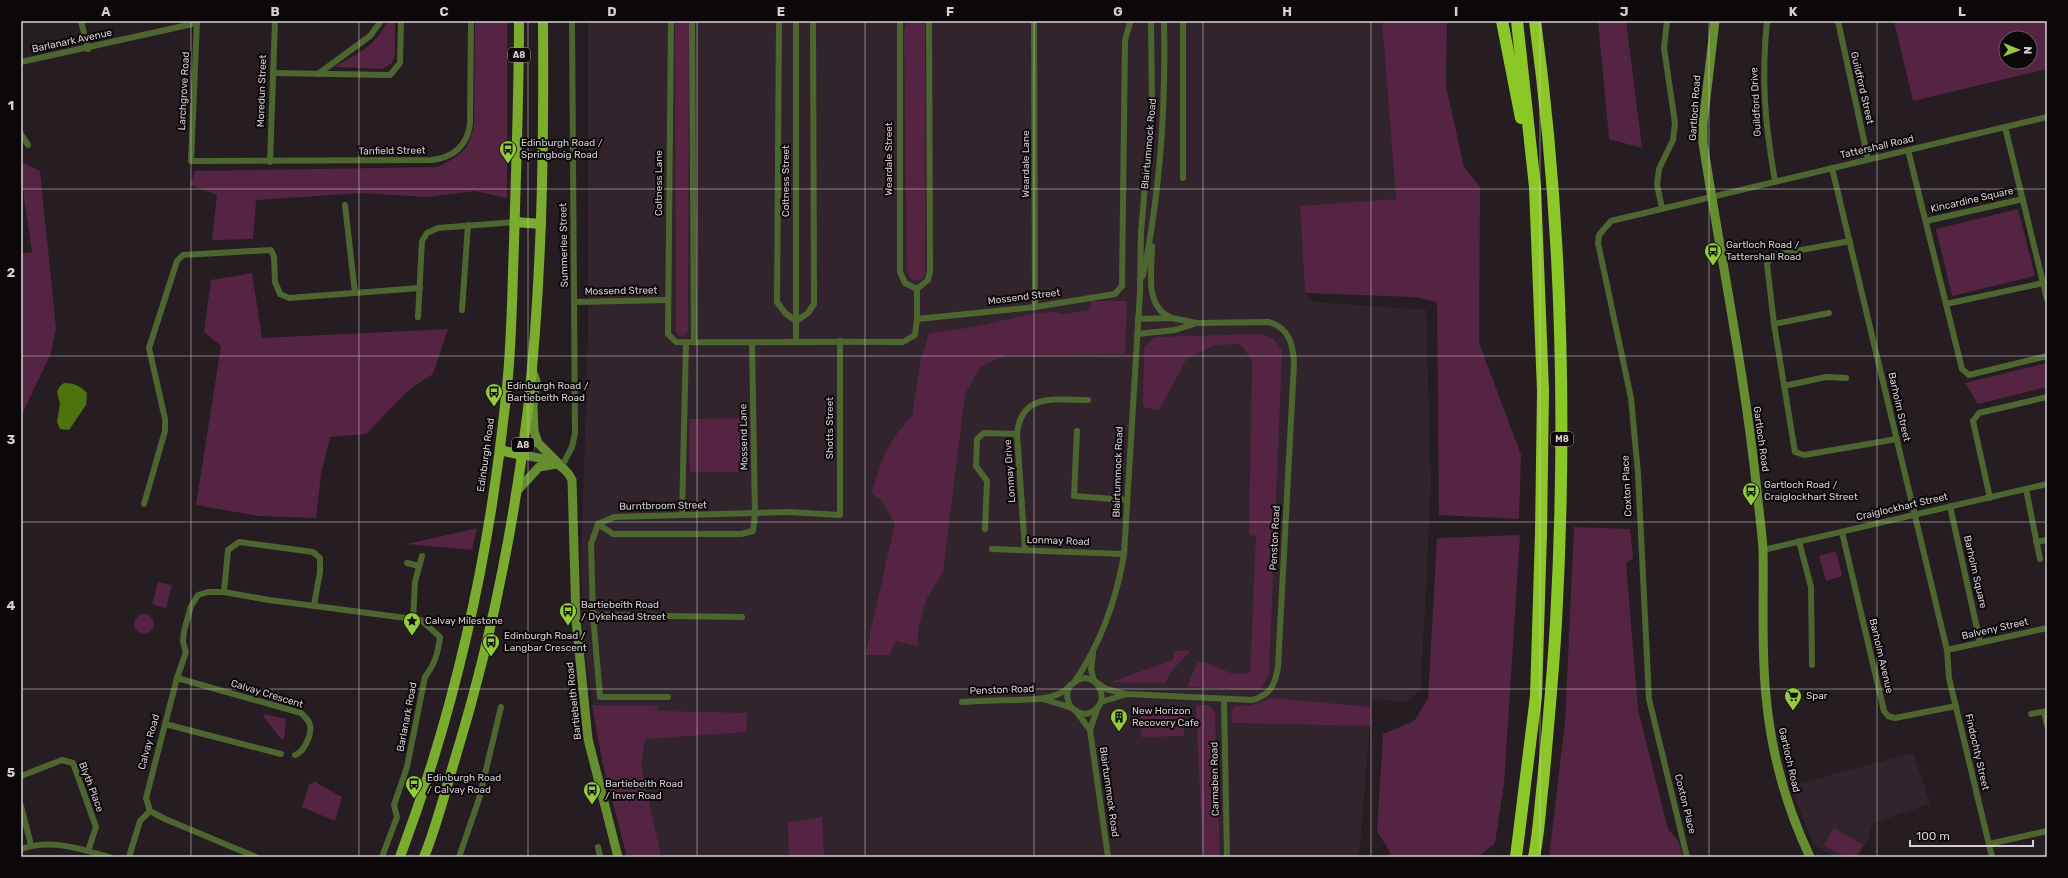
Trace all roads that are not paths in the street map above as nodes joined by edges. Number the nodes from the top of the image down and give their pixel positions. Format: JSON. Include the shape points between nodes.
{"nodes":[{"id":1,"x":82,"y":21,"type":"edge"},
{"id":2,"x":275,"y":21,"type":"edge"},
{"id":3,"x":381,"y":21,"type":"edge"},
{"id":4,"x":401,"y":21,"type":"edge"},
{"id":5,"x":471,"y":21,"type":"edge"},
{"id":6,"x":519,"y":21,"type":"edge"},
{"id":7,"x":544,"y":21,"type":"edge"},
{"id":8,"x":572,"y":21,"type":"edge"},
{"id":9,"x":671,"y":21,"type":"edge"},
{"id":10,"x":692,"y":21,"type":"edge"},
{"id":11,"x":779,"y":21,"type":"edge"},
{"id":12,"x":796,"y":21,"type":"edge"},
{"id":13,"x":813,"y":21,"type":"edge"},
{"id":14,"x":900,"y":21,"type":"edge"},
{"id":15,"x":929,"y":21,"type":"edge"},
{"id":16,"x":1034,"y":21,"type":"edge"},
{"id":17,"x":1151,"y":21,"type":"edge"},
{"id":18,"x":1164,"y":21,"type":"edge"},
{"id":19,"x":1183,"y":21,"type":"edge"},
{"id":20,"x":1502,"y":21,"type":"edge"},
{"id":21,"x":1517,"y":21,"type":"edge"},
{"id":22,"x":1536,"y":21,"type":"edge"},
{"id":23,"x":1667,"y":21,"type":"edge"},
{"id":24,"x":1715,"y":21,"type":"edge"},
{"id":25,"x":1767,"y":21,"type":"edge"},
{"id":26,"x":1838,"y":21,"type":"edge"},
{"id":27,"x":197,"y":22,"type":"edge"},
{"id":28,"x":1130,"y":23,"type":"dead end"},
{"id":29,"x":88,"y":49,"type":"junction"},
{"id":30,"x":21,"y":62,"type":"edge"},
{"id":31,"x":273,"y":73,"type":"junction"},
{"id":32,"x":318,"y":74,"type":"junction"},
{"id":33,"x":2047,"y":117,"type":"edge"},
{"id":34,"x":2005,"y":127,"type":"junction"},
{"id":35,"x":21,"y":134,"type":"edge"},
{"id":36,"x":28,"y":145,"type":"dead end"},
{"id":37,"x":1908,"y":150,"type":"junction"},
{"id":38,"x":1868,"y":159,"type":"junction"},
{"id":39,"x":191,"y":161,"type":"joint"},
{"id":40,"x":270,"y":162,"type":"junction"},
{"id":41,"x":1832,"y":168,"type":"junction"},
{"id":42,"x":1183,"y":178,"type":"dead end"},
{"id":43,"x":1775,"y":181,"type":"junction"},
{"id":44,"x":1535,"y":188,"type":"junction"},
{"id":45,"x":1711,"y":196,"type":"junction"},
{"id":46,"x":2023,"y":199,"type":"junction"},
{"id":47,"x":345,"y":205,"type":"dead end"},
{"id":48,"x":1662,"y":208,"type":"junction"},
{"id":49,"x":1926,"y":221,"type":"junction"},
{"id":50,"x":515,"y":222,"type":"junction"},
{"id":51,"x":541,"y":224,"type":"junction"},
{"id":52,"x":468,"y":225,"type":"junction"},
{"id":53,"x":1152,"y":233,"type":"junction"},
{"id":54,"x":1850,"y":241,"type":"junction"},
{"id":55,"x":2043,"y":283,"type":"junction"},
{"id":56,"x":420,"y":288,"type":"junction"},
{"id":57,"x":917,"y":289,"type":"junction"},
{"id":58,"x":1140,"y":292,"type":"junction"},
{"id":59,"x":356,"y":293,"type":"junction"},
{"id":60,"x":2047,"y":299,"type":"edge"},
{"id":61,"x":668,"y":300,"type":"junction"},
{"id":62,"x":575,"y":302,"type":"junction"},
{"id":63,"x":1946,"y":304,"type":"junction"},
{"id":64,"x":1035,"y":307,"type":"junction"},
{"id":65,"x":462,"y":310,"type":"dead end"},
{"id":66,"x":1829,"y":313,"type":"dead end"},
{"id":67,"x":418,"y":317,"type":"dead end"},
{"id":68,"x":1172,"y":318,"type":"junction"},
{"id":69,"x":918,"y":319,"type":"junction"},
{"id":70,"x":1138,"y":319,"type":"junction"},
{"id":71,"x":796,"y":321,"type":"junction"},
{"id":72,"x":1196,"y":323,"type":"junction"},
{"id":73,"x":1774,"y":324,"type":"junction"},
{"id":74,"x":1137,"y":334,"type":"junction"},
{"id":75,"x":796,"y":341,"type":"junction"},
{"id":76,"x":840,"y":341,"type":"junction"},
{"id":77,"x":686,"y":342,"type":"junction"},
{"id":78,"x":694,"y":342,"type":"junction"},
{"id":79,"x":752,"y":343,"type":"junction"},
{"id":80,"x":2047,"y":356,"type":"edge"},
{"id":81,"x":532,"y":368,"type":"junction"},
{"id":82,"x":1846,"y":378,"type":"dead end"},
{"id":83,"x":1784,"y":386,"type":"junction"},
{"id":84,"x":2047,"y":397,"type":"edge"},
{"id":85,"x":1088,"y":400,"type":"dead end"},
{"id":86,"x":1077,"y":431,"type":"dead end"},
{"id":87,"x":1017,"y":434,"type":"junction"},
{"id":88,"x":1897,"y":439,"type":"junction"},
{"id":89,"x":500,"y":450,"type":"junction"},
{"id":90,"x":522,"y":455,"type":"junction"},
{"id":91,"x":561,"y":465,"type":"junction"},
{"id":92,"x":2047,"y":484,"type":"edge"},
{"id":93,"x":2026,"y":489,"type":"junction"},
{"id":94,"x":516,"y":492,"type":"junction"},
{"id":95,"x":1990,"y":498,"type":"junction"},
{"id":96,"x":1127,"y":500,"type":"junction"},
{"id":97,"x":144,"y":504,"type":"dead end"},
{"id":98,"x":1950,"y":506,"type":"junction"},
{"id":99,"x":755,"y":514,"type":"junction"},
{"id":100,"x":682,"y":515,"type":"junction"},
{"id":101,"x":840,"y":515,"type":"joint"},
{"id":102,"x":1915,"y":515,"type":"junction"},
{"id":103,"x":598,"y":524,"type":"junction"},
{"id":104,"x":985,"y":529,"type":"dead end"},
{"id":105,"x":1842,"y":532,"type":"junction"},
{"id":106,"x":2047,"y":540,"type":"edge"},
{"id":107,"x":1799,"y":541,"type":"junction"},
{"id":108,"x":2036,"y":542,"type":"junction"},
{"id":109,"x":992,"y":549,"type":"dead end"},
{"id":110,"x":1025,"y":550,"type":"junction"},
{"id":111,"x":1762,"y":550,"type":"junction"},
{"id":112,"x":1124,"y":554,"type":"junction"},
{"id":113,"x":422,"y":556,"type":"dead end"},
{"id":114,"x":2040,"y":559,"type":"dead end"},
{"id":115,"x":407,"y":563,"type":"dead end"},
{"id":116,"x":419,"y":566,"type":"junction"},
{"id":117,"x":224,"y":592,"type":"junction"},
{"id":118,"x":314,"y":605,"type":"junction"},
{"id":119,"x":593,"y":616,"type":"junction"},
{"id":120,"x":742,"y":617,"type":"dead end"},
{"id":121,"x":413,"y":620,"type":"junction"},
{"id":122,"x":2047,"y":628,"type":"edge"},
{"id":123,"x":1980,"y":642,"type":"junction"},
{"id":124,"x":1094,"y":648,"type":"junction"},
{"id":125,"x":1947,"y":650,"type":"junction"},
{"id":126,"x":1812,"y":665,"type":"dead end"},
{"id":127,"x":177,"y":678,"type":"junction"},
{"id":128,"x":1095,"y":682,"type":"junction"},
{"id":129,"x":1072,"y":683,"type":"junction"},
{"id":130,"x":1126,"y":694,"type":"junction"},
{"id":131,"x":668,"y":697,"type":"dead end"},
{"id":132,"x":1043,"y":699,"type":"junction"},
{"id":133,"x":1224,"y":700,"type":"junction"},
{"id":134,"x":962,"y":702,"type":"dead end"},
{"id":135,"x":1100,"y":704,"type":"junction"},
{"id":136,"x":1956,"y":706,"type":"junction"},
{"id":137,"x":501,"y":707,"type":"dead end"},
{"id":138,"x":1074,"y":710,"type":"junction"},
{"id":139,"x":2045,"y":711,"type":"edge"},
{"id":140,"x":2031,"y":714,"type":"dead end"},
{"id":141,"x":165,"y":724,"type":"junction"},
{"id":142,"x":2047,"y":725,"type":"edge"},
{"id":143,"x":1090,"y":730,"type":"junction"},
{"id":144,"x":281,"y":754,"type":"dead end"},
{"id":145,"x":295,"y":755,"type":"dead end"},
{"id":146,"x":21,"y":776,"type":"edge"},
{"id":147,"x":21,"y":806,"type":"edge"},
{"id":148,"x":150,"y":811,"type":"junction"},
{"id":149,"x":2047,"y":831,"type":"edge"},
{"id":150,"x":1989,"y":844,"type":"junction"},
{"id":151,"x":31,"y":845,"type":"junction"},
{"id":152,"x":598,"y":848,"type":"dead end"},
{"id":153,"x":21,"y":849,"type":"edge"},
{"id":154,"x":88,"y":851,"type":"junction"},
{"id":155,"x":109,"y":857,"type":"edge"},
{"id":156,"x":130,"y":857,"type":"edge"},
{"id":157,"x":256,"y":857,"type":"edge"},
{"id":158,"x":382,"y":857,"type":"edge"},
{"id":159,"x":400,"y":857,"type":"edge"},
{"id":160,"x":424,"y":857,"type":"edge"},
{"id":161,"x":459,"y":857,"type":"edge"},
{"id":162,"x":600,"y":857,"type":"edge"},
{"id":163,"x":618,"y":857,"type":"edge"},
{"id":164,"x":1108,"y":857,"type":"edge"},
{"id":165,"x":1227,"y":857,"type":"edge"},
{"id":166,"x":1516,"y":857,"type":"edge"},
{"id":167,"x":1534,"y":857,"type":"edge"},
{"id":168,"x":1687,"y":857,"type":"edge"},
{"id":169,"x":1810,"y":857,"type":"edge"},
{"id":170,"x":1992,"y":857,"type":"edge"}],
"edges":[{"from":1,"to":29,"type":"street"},
{"from":2,"to":31,"type":"street","name":"Moredun Street"},
{"from":3,"to":32,"type":"street","via":[[370,36]]},
{"from":4,"to":32,"type":"street","via":[[400,63],[390,75]]},
{"from":5,"to":40,"type":"street","name":"Tanfield Street","via":[[470,124],[466,138],[453,154],[444,159],[431,160]]},
{"from":6,"to":50,"type":"main road","name":"Edinburgh Road","number":"A8"},
{"from":7,"to":51,"type":"main road","number":"A8"},
{"from":8,"to":62,"type":"street","name":"Summerlee Street"},
{"from":9,"to":61,"type":"street","name":"Coltness Lane"},
{"from":10,"to":78,"type":"street"},
{"from":11,"to":71,"type":"street","via":[[777,302],[785,313]]},
{"from":12,"to":71,"type":"street","name":"Coltness Street"},
{"from":13,"to":71,"type":"street","via":[[814,304],[808,313]]},
{"from":14,"to":57,"type":"street","name":"Weardale Street","via":[[900,272],[905,283]]},
{"from":15,"to":57,"type":"street","via":[[930,271],[928,280]]},
{"from":16,"to":64,"type":"street","name":"Weardale Lane"},
{"from":17,"to":58,"type":"street","name":"Blairtummock Road","via":[[1152,104],[1141,232]]},
{"from":18,"to":53,"type":"street","name":"Blairtummock Road","via":[[1163,104]]},
{"from":19,"to":42,"type":"street"},
{"from":20,"to":44,"type":"highway"},
{"from":21,"to":44,"type":"highway","number":"M8"},
{"from":22,"to":167,"type":"highway","number":"M8","via":[[1556,221],[1562,387],[1560,545],[1552,686]]},
{"from":23,"to":48,"type":"street","via":[[1664,48],[1676,123],[1673,140],[1659,169],[1657,186]]},
{"from":24,"to":45,"type":"main road","name":"Gartloch Road","via":[[1703,123],[1703,143]]},
{"from":25,"to":43,"type":"street","name":"Guildford Drive","via":[[1763,88],[1766,130]]},
{"from":26,"to":38,"type":"street","name":"Guildford Street"},
{"from":27,"to":29,"type":"street","name":"Barlanark Avenue"},
{"from":27,"to":39,"type":"street","name":"Larchgrove Road"},
{"from":28,"to":64,"type":"street","name":"Mossend Street","via":[[1125,40],[1122,286],[1115,294]]},
{"from":29,"to":30,"type":"street","name":"Barlanark Avenue"},
{"from":31,"to":32,"type":"street"},
{"from":31,"to":40,"type":"street","name":"Moredun Street"},
{"from":33,"to":34,"type":"street","name":"Tattershall Road"},
{"from":34,"to":37,"type":"street","name":"Tattershall Road"},
{"from":34,"to":46,"type":"street","name":"Kincardine Square"},
{"from":35,"to":36,"type":"street"},
{"from":37,"to":38,"type":"street","name":"Tattershall Road"},
{"from":37,"to":49,"type":"street","name":"Kincardine Square"},
{"from":38,"to":41,"type":"street","name":"Tattershall Road"},
{"from":39,"to":40,"type":"street","name":"Tanfield Street"},
{"from":41,"to":43,"type":"street","name":"Tattershall Road"},
{"from":41,"to":54,"type":"street","name":"Barholm Street"},
{"from":43,"to":45,"type":"street","name":"Tattershall Road"},
{"from":44,"to":166,"type":"highway","number":"M8","via":[[1543,392],[1541,540],[1536,696]]},
{"from":45,"to":48,"type":"street","name":"Coxton Place"},
{"from":45,"to":111,"type":"main road","name":"Gartloch Road","via":[[1755,471]]},
{"from":46,"to":49,"type":"street","name":"Kincardine Square"},
{"from":46,"to":55,"type":"street","name":"Kincardine Square"},
{"from":47,"to":59,"type":"street"},
{"from":48,"to":168,"type":"street","name":"Coxton Place","via":[[1611,221],[1599,235],[1598,243],[1631,398],[1638,473],[1649,700]]},
{"from":49,"to":63,"type":"street","name":"Kincardine Square"},
{"from":50,"to":51,"type":"main road"},
{"from":50,"to":52,"type":"street"},
{"from":50,"to":89,"type":"main road","name":"Edinburgh Road","number":"A8","via":[[507,394]]},
{"from":51,"to":81,"type":"main road","number":"A8"},
{"from":52,"to":56,"type":"street","via":[[438,228],[427,233],[422,241]]},
{"from":52,"to":65,"type":"street"},
{"from":53,"to":58,"type":"street","name":"Blairtummock Road"},
{"from":53,"to":68,"type":"street","via":[[1152,293],[1158,308]]},
{"from":54,"to":73,"type":"street","via":[[1774,255],[1769,260],[1767,264]]},
{"from":54,"to":88,"type":"street","name":"Barholm Street"},
{"from":55,"to":60,"type":"street","name":"Kincardine Square"},
{"from":55,"to":63,"type":"street"},
{"from":56,"to":59,"type":"street"},
{"from":56,"to":67,"type":"street"},
{"from":57,"to":69,"type":"street"},
{"from":58,"to":70,"type":"street","name":"Blairtummock Road"},
{"from":59,"to":97,"type":"street","via":[[289,298],[280,294],[275,282],[274,257],[271,250],[184,254],[177,261],[149,348],[165,419],[165,431]]},
{"from":61,"to":62,"type":"street","name":"Mossend Street"},
{"from":61,"to":77,"type":"street","name":"Coltness Lane","via":[[668,334],[676,342]]},
{"from":62,"to":91,"type":"street","name":"Summerlee Street","via":[[575,433],[572,447]]},
{"from":63,"to":80,"type":"street","name":"Kincardine Square","via":[[1962,369],[1969,375]]},
{"from":64,"to":69,"type":"street","name":"Mossend Street"},
{"from":66,"to":73,"type":"street"},
{"from":68,"to":70,"type":"street","name":"Penston Road"},
{"from":68,"to":72,"type":"street","name":"Penston Road"},
{"from":69,"to":76,"type":"street","via":[[915,335],[902,342]]},
{"from":70,"to":74,"type":"street","name":"Blairtummock Road"},
{"from":71,"to":75,"type":"street","name":"Coltness Street"},
{"from":72,"to":74,"type":"street","name":"Penston Road","via":[[1175,330]]},
{"from":72,"to":133,"type":"street","name":"Penston Road","via":[[1268,322],[1278,325],[1294,349],[1277,673],[1272,690],[1262,697],[1253,700]]},
{"from":73,"to":83,"type":"street"},
{"from":74,"to":96,"type":"street","name":"Blairtummock Road"},
{"from":75,"to":76,"type":"street"},
{"from":75,"to":79,"type":"street"},
{"from":76,"to":101,"type":"street","name":"Shotts Street"},
{"from":77,"to":78,"type":"street"},
{"from":77,"to":100,"type":"street"},
{"from":78,"to":79,"type":"street"},
{"from":79,"to":99,"type":"street","name":"Mossend Lane"},
{"from":81,"to":90,"type":"main road","number":"A8"},
{"from":81,"to":91,"type":"main road","name":"Bartiebeith Road","via":[[536,381],[534,431],[538,443]]},
{"from":82,"to":83,"type":"street","via":[[1826,377]]},
{"from":83,"to":88,"type":"street","via":[[1795,452],[1804,455]]},
{"from":84,"to":95,"type":"street","via":[[1979,413],[1973,421]]},
{"from":85,"to":87,"type":"street","name":"Lonmay Drive","via":[[1044,400],[1034,403],[1022,414]]},
{"from":86,"to":96,"type":"street","via":[[1074,496]]},
{"from":87,"to":104,"type":"street","via":[[984,433],[977,439],[976,466],[987,482]]},
{"from":87,"to":110,"type":"street","name":"Lonmay Drive"},
{"from":88,"to":102,"type":"street","name":"Barholm Street"},
{"from":89,"to":90,"type":"main road","number":"A8"},
{"from":89,"to":159,"type":"main road","name":"Edinburgh Road","number":"A8","via":[[489,521],[462,654],[440,738]]},
{"from":90,"to":91,"type":"main road"},
{"from":90,"to":94,"type":"main road","number":"A8"},
{"from":91,"to":94,"type":"main road","via":[[539,467]]},
{"from":91,"to":163,"type":"main road","name":"Bartiebeith Road","via":[[573,484],[576,620],[588,739]]},
{"from":92,"to":93,"type":"street","name":"Craiglockhart Street"},
{"from":93,"to":95,"type":"street","name":"Craiglockhart Street"},
{"from":93,"to":108,"type":"street"},
{"from":94,"to":160,"type":"main road","number":"A8","via":[[482,666]]},
{"from":95,"to":98,"type":"street","name":"Craiglockhart Street"},
{"from":96,"to":112,"type":"street","name":"Blairtummock Road"},
{"from":98,"to":102,"type":"street","name":"Craiglockhart Street"},
{"from":98,"to":123,"type":"street","name":"Barholm Square"},
{"from":99,"to":100,"type":"street","name":"Burntbroom Street"},
{"from":99,"to":101,"type":"street","name":"Burntbroom Street","via":[[789,512]]},
{"from":99,"to":103,"type":"street","name":"Mossend Lane","via":[[753,531],[741,534],[613,534]]},
{"from":100,"to":103,"type":"street","name":"Burntbroom Street","via":[[614,517]]},
{"from":102,"to":105,"type":"street","name":"Craiglockhart Street"},
{"from":102,"to":125,"type":"street","name":"Barholm Street"},
{"from":103,"to":119,"type":"street","via":[[591,544]]},
{"from":105,"to":107,"type":"street","name":"Craiglockhart Street"},
{"from":105,"to":136,"type":"street","name":"Barholm Avenue","via":[[1884,711],[1888,716],[1896,718]]},
{"from":106,"to":108,"type":"street"},
{"from":107,"to":111,"type":"street","name":"Craiglockhart Street"},
{"from":107,"to":126,"type":"street","via":[[1811,587]]},
{"from":108,"to":114,"type":"street"},
{"from":109,"to":110,"type":"street","name":"Lonmay Road"},
{"from":110,"to":112,"type":"street","name":"Lonmay Road"},
{"from":111,"to":169,"type":"main road","name":"Gartloch Road","via":[[1763,648],[1771,734],[1785,795]]},
{"from":112,"to":124,"type":"street","name":"Blairtummock Road","via":[[1117,584]]},
{"from":113,"to":116,"type":"street"},
{"from":115,"to":116,"type":"street"},
{"from":116,"to":121,"type":"street","via":[[415,582]]},
{"from":117,"to":118,"type":"street","name":"Barlanark Road"},
{"from":117,"to":118,"type":"street","via":[[228,550],[238,542],[313,552],[320,558]]},
{"from":117,"to":127,"type":"street","name":"Calvay Road","via":[[198,595],[191,606],[184,631],[183,642],[186,652]]},
{"from":118,"to":121,"type":"street","name":"Barlanark Road"},
{"from":119,"to":120,"type":"street"},
{"from":119,"to":131,"type":"street","via":[[600,697]]},
{"from":121,"to":158,"type":"street","name":"Barlanark Road","via":[[421,620],[440,637],[438,656],[425,677],[407,768],[394,805],[396,817]]},
{"from":122,"to":123,"type":"street","name":"Balveny Street"},
{"from":123,"to":125,"type":"street","name":"Balveny Street"},
{"from":124,"to":128,"type":"street","name":"Blairtummock Road","via":[[1091,668]]},
{"from":124,"to":129,"type":"street","name":"Blairtummock Road"},
{"from":125,"to":136,"type":"street","name":"Findochty Street","via":[[1949,678]]},
{"from":127,"to":141,"type":"street","name":"Calvay Road"},
{"from":127,"to":145,"type":"street","name":"Calvay Crescent","via":[[301,713],[311,727],[305,747]]},
{"from":128,"to":129,"type":"street","via":[[1085,678]]},
{"from":128,"to":130,"type":"street","via":[[1106,689]]},
{"from":128,"to":135,"type":"street","via":[[1102,692]]},
{"from":129,"to":132,"type":"street","via":[[1059,694]]},
{"from":129,"to":138,"type":"street","via":[[1067,696]]},
{"from":130,"to":133,"type":"street","name":"Penston Road"},
{"from":130,"to":135,"type":"street"},
{"from":132,"to":134,"type":"street","name":"Penston Road"},
{"from":132,"to":138,"type":"street"},
{"from":133,"to":165,"type":"street","name":"Carmaben Road"},
{"from":135,"to":138,"type":"street","via":[[1086,714]]},
{"from":135,"to":143,"type":"street","name":"Blairtummock Road"},
{"from":136,"to":150,"type":"street","name":"Findochty Street"},
{"from":137,"to":161,"type":"street","via":[[479,799]]},
{"from":138,"to":143,"type":"street","name":"Blairtummock Road"},
{"from":139,"to":140,"type":"street"},
{"from":139,"to":142,"type":"street"},
{"from":141,"to":144,"type":"street"},
{"from":141,"to":148,"type":"street","name":"Calvay Road","via":[[146,798]]},
{"from":143,"to":164,"type":"street","name":"Blairtummock Road"},
{"from":146,"to":154,"type":"street","name":"Blyth Place","via":[[62,760],[73,763],[96,827]]},
{"from":147,"to":151,"type":"street"},
{"from":148,"to":156,"type":"street","via":[[140,821]]},
{"from":148,"to":157,"type":"street"},
{"from":149,"to":150,"type":"street"},
{"from":150,"to":170,"type":"street","name":"Findochty Street"},
{"from":151,"to":153,"type":"street"},
{"from":151,"to":154,"type":"street","via":[[63,844]]},
{"from":152,"to":162,"type":"street"},
{"from":154,"to":155,"type":"street"}]}
